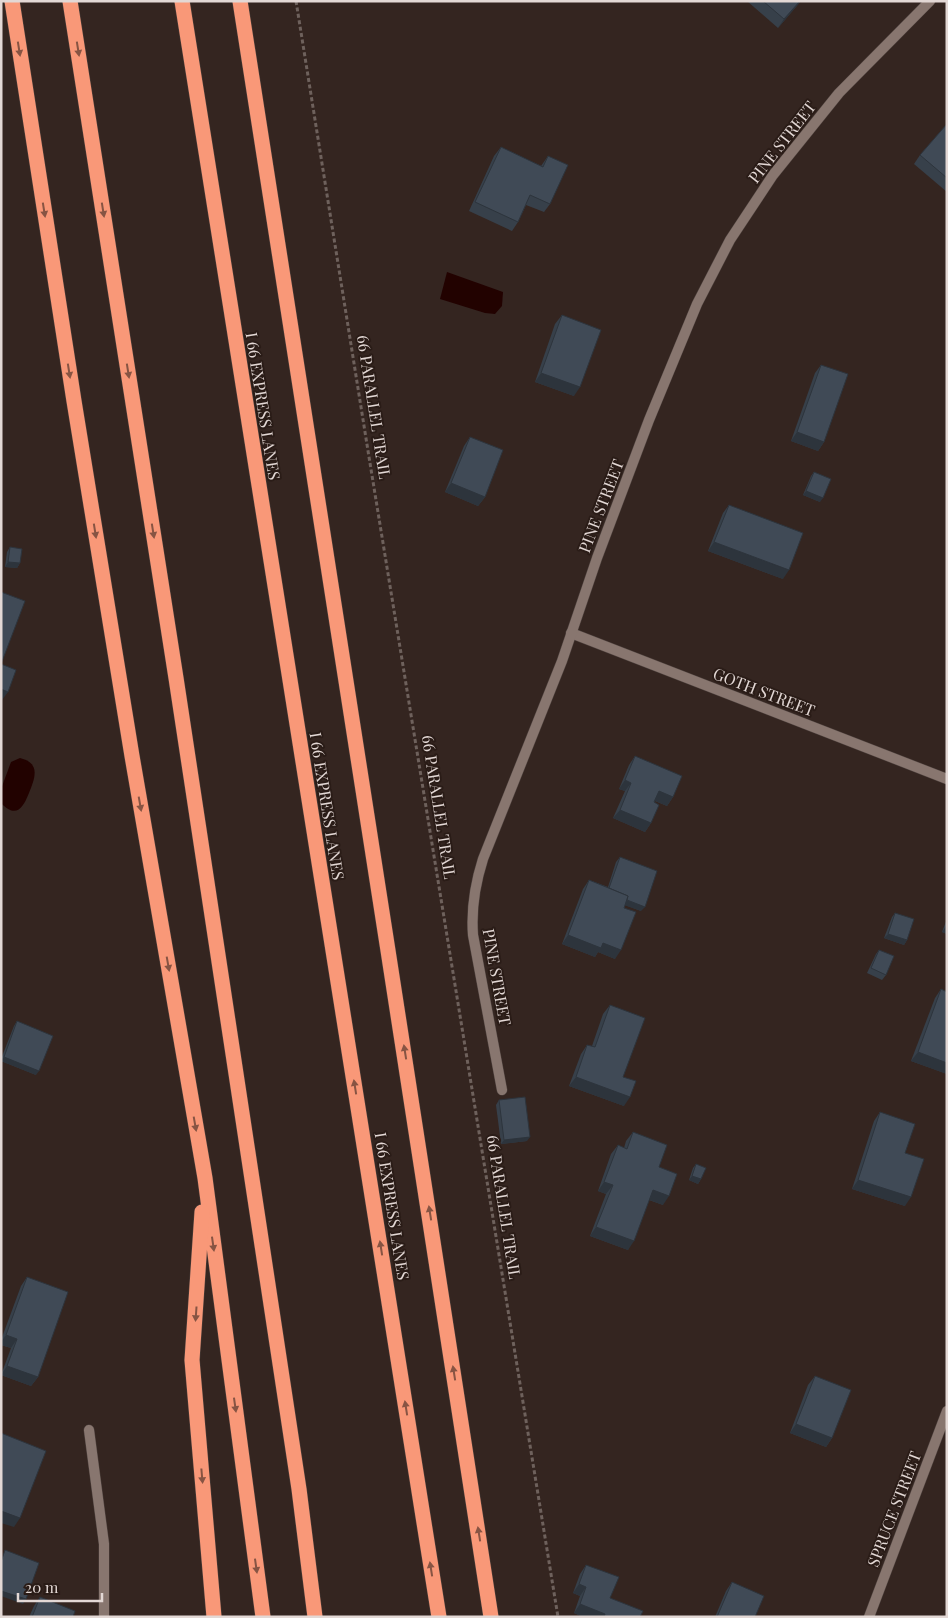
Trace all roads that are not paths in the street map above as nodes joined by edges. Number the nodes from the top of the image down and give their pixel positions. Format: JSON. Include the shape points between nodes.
{"nodes":[{"id":1,"x":12,"y":1,"type":"edge"},
{"id":2,"x":70,"y":1,"type":"edge"},
{"id":3,"x":182,"y":1,"type":"edge"},
{"id":4,"x":240,"y":1,"type":"edge"},
{"id":5,"x":930,"y":1,"type":"edge"},
{"id":6,"x":571,"y":633,"type":"junction"},
{"id":7,"x":947,"y":779,"type":"edge"},
{"id":8,"x":502,"y":1090,"type":"dead end"},
{"id":9,"x":205,"y":1178,"type":"junction"},
{"id":10,"x":947,"y":1411,"type":"edge"},
{"id":11,"x":89,"y":1430,"type":"dead end"},
{"id":12,"x":104,"y":1617,"type":"edge"},
{"id":13,"x":214,"y":1617,"type":"edge"},
{"id":14,"x":263,"y":1617,"type":"edge"},
{"id":15,"x":315,"y":1617,"type":"edge"},
{"id":16,"x":439,"y":1617,"type":"edge"},
{"id":17,"x":492,"y":1617,"type":"edge"},
{"id":18,"x":869,"y":1617,"type":"edge"}],
"edges":[{"from":1,"to":9,"type":"highway","one_way":true,"via":[[124,706]]},
{"from":2,"to":15,"type":"highway","one_way":true,"via":[[296,1470]]},
{"from":16,"to":3,"type":"highway","name":"I 66 EXPRESS LANES","one_way":true},
{"from":17,"to":4,"type":"highway","one_way":true},
{"from":5,"to":6,"type":"street","name":"PINE STREET","via":[[839,93],[773,175],[730,240],[698,304],[653,411]]},
{"from":6,"to":7,"type":"street","name":"GOTH STREET"},
{"from":6,"to":8,"type":"street","name":"PINE STREET","via":[[483,859],[473,896],[473,935]]},
{"from":9,"to":13,"type":"highway","one_way":true,"via":[[192,1360]]},
{"from":9,"to":14,"type":"highway","one_way":true},
{"from":10,"to":18,"type":"street","name":"SPRUCE STREET"},
{"from":11,"to":12,"type":"street","via":[[104,1544]]}]}
